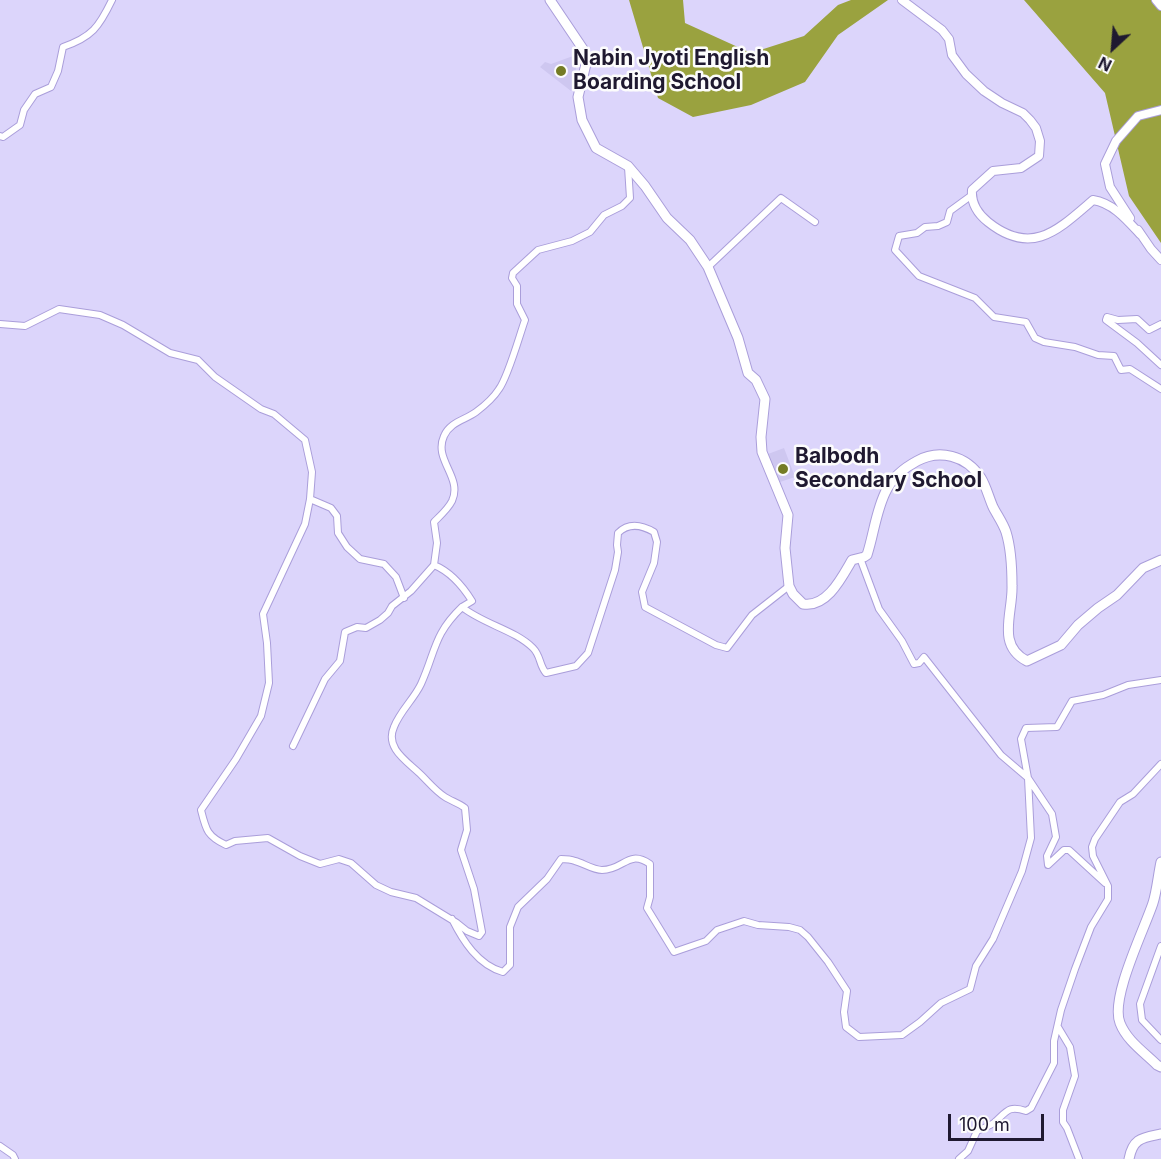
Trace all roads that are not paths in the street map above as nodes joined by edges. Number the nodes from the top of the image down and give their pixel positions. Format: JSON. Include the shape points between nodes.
{"nodes":[{"id":1,"x":112,"y":0,"type":"edge"},
{"id":2,"x":550,"y":0,"type":"edge"},
{"id":3,"x":902,"y":0,"type":"edge"},
{"id":4,"x":1156,"y":0,"type":"edge"},
{"id":5,"x":1161,"y":6,"type":"edge"},
{"id":6,"x":1161,"y":110,"type":"edge"},
{"id":7,"x":0,"y":136,"type":"edge"},
{"id":8,"x":628,"y":166,"type":"junction"},
{"id":9,"x":972,"y":195,"type":"junction"},
{"id":10,"x":815,"y":222,"type":"dead end"},
{"id":11,"x":1140,"y":234,"type":"junction"},
{"id":12,"x":1161,"y":260,"type":"edge"},
{"id":13,"x":708,"y":267,"type":"junction"},
{"id":14,"x":0,"y":324,"type":"edge"},
{"id":15,"x":1161,"y":324,"type":"edge"},
{"id":16,"x":1161,"y":365,"type":"edge"},
{"id":17,"x":1161,"y":389,"type":"edge"},
{"id":18,"x":310,"y":500,"type":"junction"},
{"id":19,"x":860,"y":558,"type":"junction"},
{"id":20,"x":1161,"y":560,"type":"edge"},
{"id":21,"x":434,"y":565,"type":"junction"},
{"id":22,"x":789,"y":586,"type":"junction"},
{"id":23,"x":404,"y":598,"type":"junction"},
{"id":24,"x":462,"y":607,"type":"junction"},
{"id":25,"x":1161,"y":680,"type":"edge"},
{"id":26,"x":293,"y":746,"type":"dead end"},
{"id":27,"x":1161,"y":764,"type":"edge"},
{"id":28,"x":1028,"y":778,"type":"junction"},
{"id":29,"x":1161,"y":862,"type":"edge"},
{"id":30,"x":1106,"y":883,"type":"junction"},
{"id":31,"x":452,"y":919,"type":"junction"},
{"id":32,"x":1161,"y":946,"type":"edge"},
{"id":33,"x":1058,"y":1027,"type":"junction"},
{"id":34,"x":1161,"y":1040,"type":"edge"},
{"id":35,"x":1161,"y":1067,"type":"edge"},
{"id":36,"x":1161,"y":1134,"type":"edge"},
{"id":37,"x":0,"y":1146,"type":"edge"},
{"id":38,"x":15,"y":1159,"type":"edge"},
{"id":39,"x":959,"y":1159,"type":"edge"},
{"id":40,"x":1079,"y":1159,"type":"edge"},
{"id":41,"x":1129,"y":1159,"type":"edge"}],
"edges":[{"from":1,"to":7,"type":"street","via":[[101,23],[82,40],[63,47],[51,87],[35,94],[20,125]]},
{"from":2,"to":8,"type":"main road","via":[[583,49],[586,64],[578,97],[582,120],[596,148]]},
{"from":3,"to":9,"type":"street","via":[[942,30],[949,39],[952,55],[966,74],[1002,103],[1023,113],[1038,134],[1039,156],[1021,168],[993,171],[972,190]]},
{"from":4,"to":5,"type":"street"},
{"from":6,"to":11,"type":"street","via":[[1138,116],[1116,141],[1105,164],[1110,187]]},
{"from":8,"to":13,"type":"main road"},
{"from":8,"to":21,"type":"street","via":[[630,198],[622,206],[604,215],[590,232],[538,250],[513,273],[525,320],[500,388],[476,413],[457,421],[444,435],[441,448],[445,466],[454,480],[454,496],[434,522]]},
{"from":9,"to":11,"type":"street","via":[[974,206],[985,219],[1016,238],[1034,238],[1062,228],[1093,200],[1122,214]]},
{"from":9,"to":17,"type":"street","via":[[950,211],[947,222],[899,236],[894,250],[919,276],[975,298],[994,317],[1026,322],[1035,338],[1044,342],[1114,356],[1121,370],[1130,369]]},
{"from":10,"to":13,"type":"street","via":[[781,198]]},
{"from":11,"to":12,"type":"street"},
{"from":13,"to":22,"type":"main road","via":[[738,338],[748,373],[765,399],[760,437],[762,452],[788,515],[785,548]]},
{"from":14,"to":18,"type":"street","via":[[25,327],[59,309],[78,311],[100,315],[170,353],[198,360],[215,377],[274,414],[305,440],[312,472]]},
{"from":15,"to":16,"type":"street","via":[[1149,330],[1137,319],[1106,320]]},
{"from":18,"to":23,"type":"street","via":[[331,507],[337,516],[338,533],[347,547],[360,559],[384,564],[396,577]]},
{"from":18,"to":31,"type":"street","via":[[305,524],[263,614],[270,683],[261,716],[201,810],[204,825],[208,834],[226,845],[268,838],[320,864],[339,859],[351,863],[376,885],[416,898]]},
{"from":19,"to":20,"type":"main road","via":[[867,555],[882,498],[892,480],[912,464],[935,454],[946,454],[980,477],[1005,529],[1012,588],[1008,634],[1012,649],[1027,661],[1061,645],[1143,568]]},
{"from":19,"to":22,"type":"main road","via":[[852,560],[831,593],[814,604],[803,604]]},
{"from":19,"to":28,"type":"street","via":[[879,609],[914,664],[924,657],[1000,755]]},
{"from":21,"to":23,"type":"street"},
{"from":21,"to":24,"type":"street","via":[[446,570],[464,588],[471,601]]},
{"from":22,"to":24,"type":"street","via":[[752,615],[727,648],[716,645],[645,607],[642,592],[654,563],[657,542],[654,532],[643,525],[625,527],[618,533],[615,570],[588,653],[576,666],[546,673],[533,648]]},
{"from":23,"to":26,"type":"street","via":[[380,621],[345,632],[340,661],[325,679]]},
{"from":24,"to":31,"type":"street","via":[[440,633],[416,695],[393,728],[392,742],[401,758],[433,788],[465,808],[466,830],[461,850],[482,932],[478,936],[467,932]]},
{"from":25,"to":28,"type":"street","via":[[1072,701],[1057,727],[1026,728],[1021,739]]},
{"from":27,"to":30,"type":"street","via":[[1120,802],[1095,839],[1094,856]]},
{"from":28,"to":30,"type":"street","via":[[1052,814],[1056,828],[1048,865],[1069,850]]},
{"from":28,"to":31,"type":"street","via":[[1031,838],[1027,856],[993,939],[976,966],[970,989],[941,1003],[902,1035],[859,1037],[846,1027],[847,991],[800,930],[744,921],[674,952],[646,908],[650,864],[641,858],[631,857],[618,867],[600,871],[561,859],[518,907],[510,927],[510,965],[503,972],[492,969],[472,951]]},
{"from":29,"to":35,"type":"main road","via":[[1154,901],[1118,1003],[1119,1021],[1128,1038]]},
{"from":30,"to":33,"type":"street","via":[[1108,899],[1087,938]]},
{"from":32,"to":34,"type":"street","via":[[1140,1004],[1142,1020]]},
{"from":33,"to":39,"type":"street","via":[[1054,1063],[1030,1108],[1005,1111],[993,1124],[977,1131],[968,1151]]},
{"from":33,"to":40,"type":"street","via":[[1070,1047],[1075,1076],[1063,1110],[1063,1122]]},
{"from":36,"to":41,"type":"main road","via":[[1141,1138]]},
{"from":37,"to":38,"type":"street"}]}
